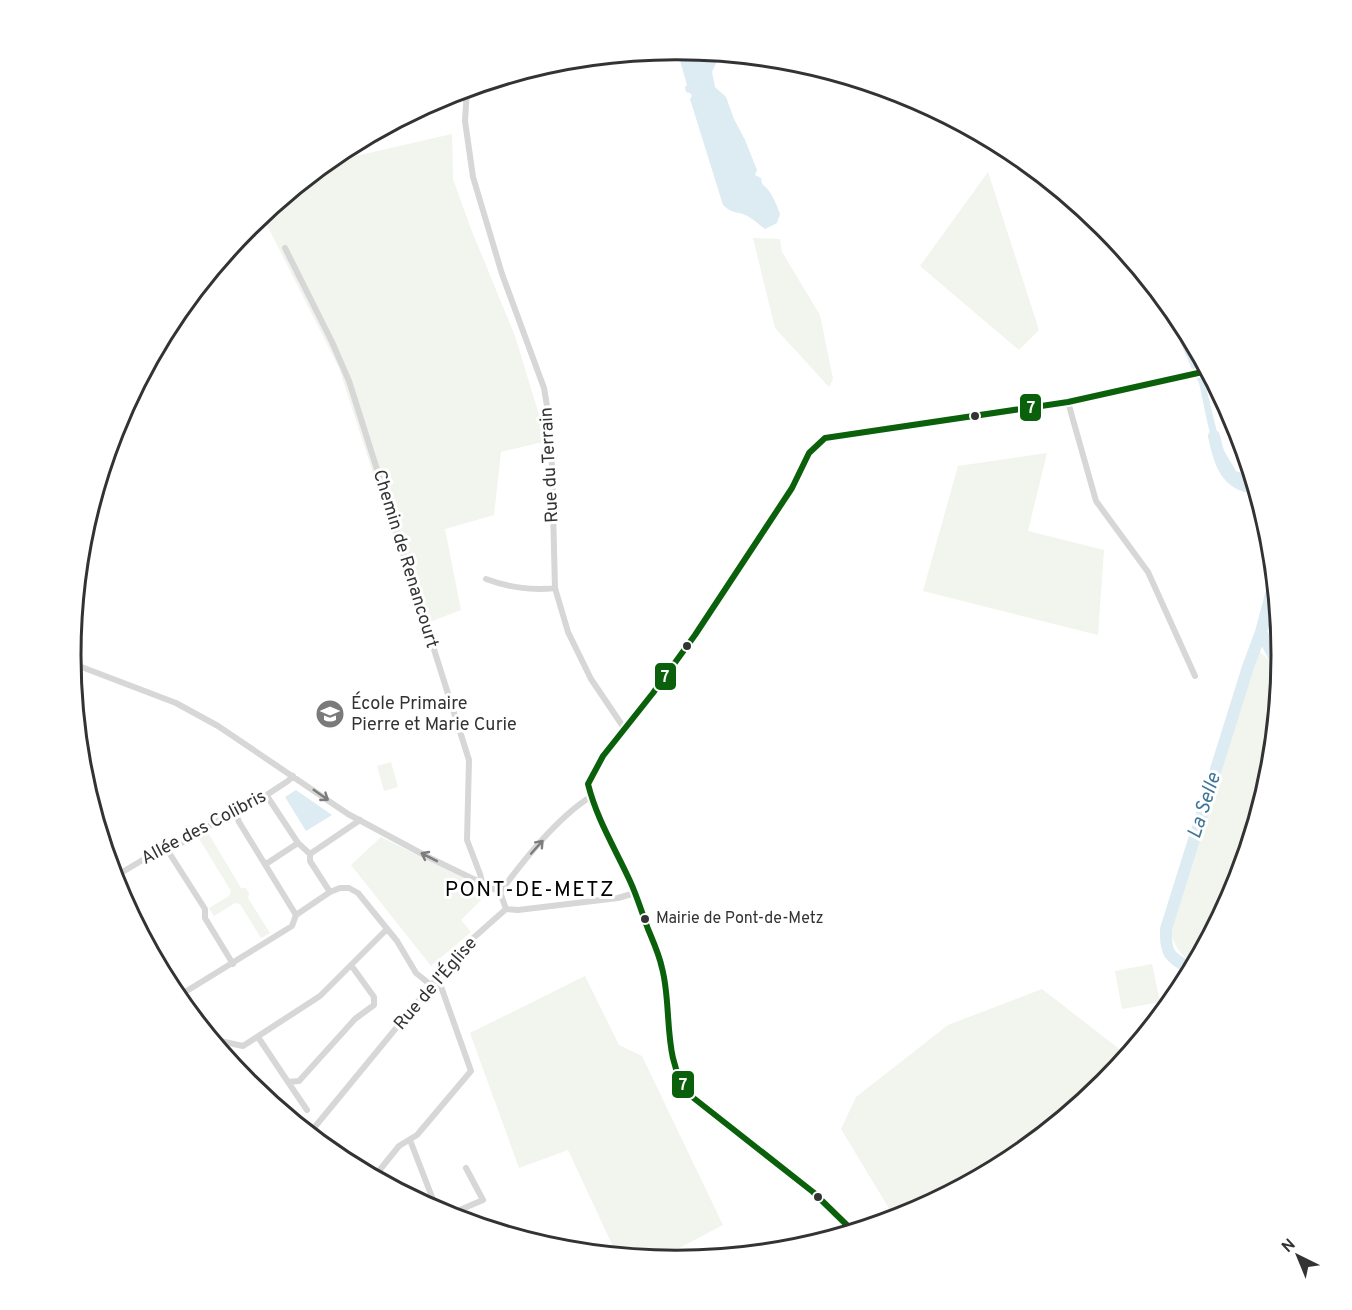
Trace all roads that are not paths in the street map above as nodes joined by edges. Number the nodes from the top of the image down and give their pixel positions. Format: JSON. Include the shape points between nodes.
{"nodes":[{"id":1,"x":466,"y":99,"type":"edge"},
{"id":2,"x":285,"y":248,"type":"dead end"},
{"id":3,"x":1199,"y":372,"type":"edge"},
{"id":4,"x":1068,"y":402,"type":"junction"},
{"id":5,"x":486,"y":579,"type":"dead end"},
{"id":6,"x":555,"y":588,"type":"junction"},
{"id":7,"x":81,"y":667,"type":"edge"},
{"id":8,"x":1195,"y":676,"type":"dead end"},
{"id":9,"x":624,"y":728,"type":"junction"},
{"id":10,"x":293,"y":776,"type":"junction"},
{"id":11,"x":267,"y":796,"type":"junction"},
{"id":12,"x":590,"y":797,"type":"junction"},
{"id":13,"x":236,"y":813,"type":"junction"},
{"id":14,"x":360,"y":820,"type":"junction"},
{"id":15,"x":298,"y":843,"type":"junction"},
{"id":16,"x":168,"y":851,"type":"junction"},
{"id":17,"x":310,"y":854,"type":"junction"},
{"id":18,"x":266,"y":864,"type":"junction"},
{"id":19,"x":122,"y":872,"type":"edge"},
{"id":20,"x":482,"y":882,"type":"junction"},
{"id":21,"x":330,"y":892,"type":"junction"},
{"id":22,"x":500,"y":892,"type":"junction"},
{"id":23,"x":635,"y":893,"type":"junction"},
{"id":24,"x":506,"y":909,"type":"junction"},
{"id":25,"x":296,"y":915,"type":"junction"},
{"id":26,"x":386,"y":930,"type":"junction"},
{"id":27,"x":232,"y":964,"type":"junction"},
{"id":28,"x":351,"y":965,"type":"junction"},
{"id":29,"x":438,"y":978,"type":"junction"},
{"id":30,"x":432,"y":986,"type":"junction"},
{"id":31,"x":185,"y":992,"type":"edge"},
{"id":32,"x":258,"y":1036,"type":"junction"},
{"id":33,"x":225,"y":1042,"type":"edge"},
{"id":34,"x":288,"y":1083,"type":"junction"},
{"id":35,"x":306,"y":1110,"type":"dead end"},
{"id":36,"x":315,"y":1127,"type":"edge"},
{"id":37,"x":410,"y":1140,"type":"junction"},
{"id":38,"x":466,"y":1168,"type":"dead end"},
{"id":39,"x":379,"y":1171,"type":"edge"},
{"id":40,"x":431,"y":1197,"type":"edge"},
{"id":41,"x":460,"y":1209,"type":"edge"},
{"id":42,"x":847,"y":1225,"type":"edge"}],
"edges":[{"from":1,"to":6,"type":"street","name":"Rue du Terrain","via":[[472,177],[544,388],[551,430]]},
{"from":2,"to":20,"type":"street","name":"Chemin de Renancourt","via":[[349,381],[469,760],[467,840]]},
{"from":3,"to":4,"type":"street"},
{"from":4,"to":8,"type":"street","via":[[1096,501],[1148,572]]},
{"from":4,"to":9,"type":"street","via":[[825,438],[803,463],[792,488],[701,626]]},
{"from":5,"to":6,"type":"street","via":[[521,588]]},
{"from":6,"to":9,"type":"street","name":"Rue du Terrain","via":[[568,632],[586,669]]},
{"from":7,"to":10,"type":"street","via":[[176,703]]},
{"from":9,"to":12,"type":"street","via":[[590,777]]},
{"from":10,"to":11,"type":"street","name":"Allée des Colibris"},
{"from":10,"to":14,"type":"street","one_way":true},
{"from":11,"to":13,"type":"street","name":"Allée des Colibris"},
{"from":11,"to":15,"type":"street"},
{"from":22,"to":12,"type":"street","one_way":true,"via":[[564,819]]},
{"from":12,"to":23,"type":"street"},
{"from":13,"to":16,"type":"street","name":"Allée des Colibris"},
{"from":13,"to":18,"type":"street"},
{"from":14,"to":17,"type":"street"},
{"from":20,"to":14,"type":"street","one_way":true},
{"from":15,"to":17,"type":"street"},
{"from":15,"to":18,"type":"street"},
{"from":16,"to":19,"type":"street","name":"Allée des Colibris","via":[[160,849]]},
{"from":16,"to":27,"type":"street","via":[[205,909],[205,918]]},
{"from":17,"to":21,"type":"street","via":[[310,861]]},
{"from":18,"to":25,"type":"street"},
{"from":20,"to":22,"type":"street"},
{"from":21,"to":25,"type":"street"},
{"from":21,"to":26,"type":"street","via":[[349,888],[358,893]]},
{"from":22,"to":24,"type":"street"},
{"from":23,"to":24,"type":"street","via":[[580,903]]},
{"from":23,"to":42,"type":"street","via":[[662,967],[668,1029],[685,1089],[818,1196]]},
{"from":24,"to":29,"type":"street","name":"Rue de l'Église","via":[[462,948]]},
{"from":25,"to":27,"type":"street","via":[[292,926]]},
{"from":26,"to":28,"type":"street"},
{"from":26,"to":30,"type":"street","via":[[416,973]]},
{"from":27,"to":31,"type":"street"},
{"from":28,"to":32,"type":"street","via":[[320,996]]},
{"from":28,"to":34,"type":"street","via":[[374,996],[374,1005],[299,1081]]},
{"from":29,"to":30,"type":"street","name":"Rue de l'Église"},
{"from":29,"to":37,"type":"street","via":[[471,1071]]},
{"from":30,"to":36,"type":"street","name":"Rue de l'Église"},
{"from":32,"to":33,"type":"street","via":[[243,1046]]},
{"from":32,"to":34,"type":"street"},
{"from":34,"to":35,"type":"street"},
{"from":37,"to":39,"type":"street","via":[[402,1143]]},
{"from":37,"to":40,"type":"street"},
{"from":38,"to":41,"type":"street","via":[[483,1200]]}]}
